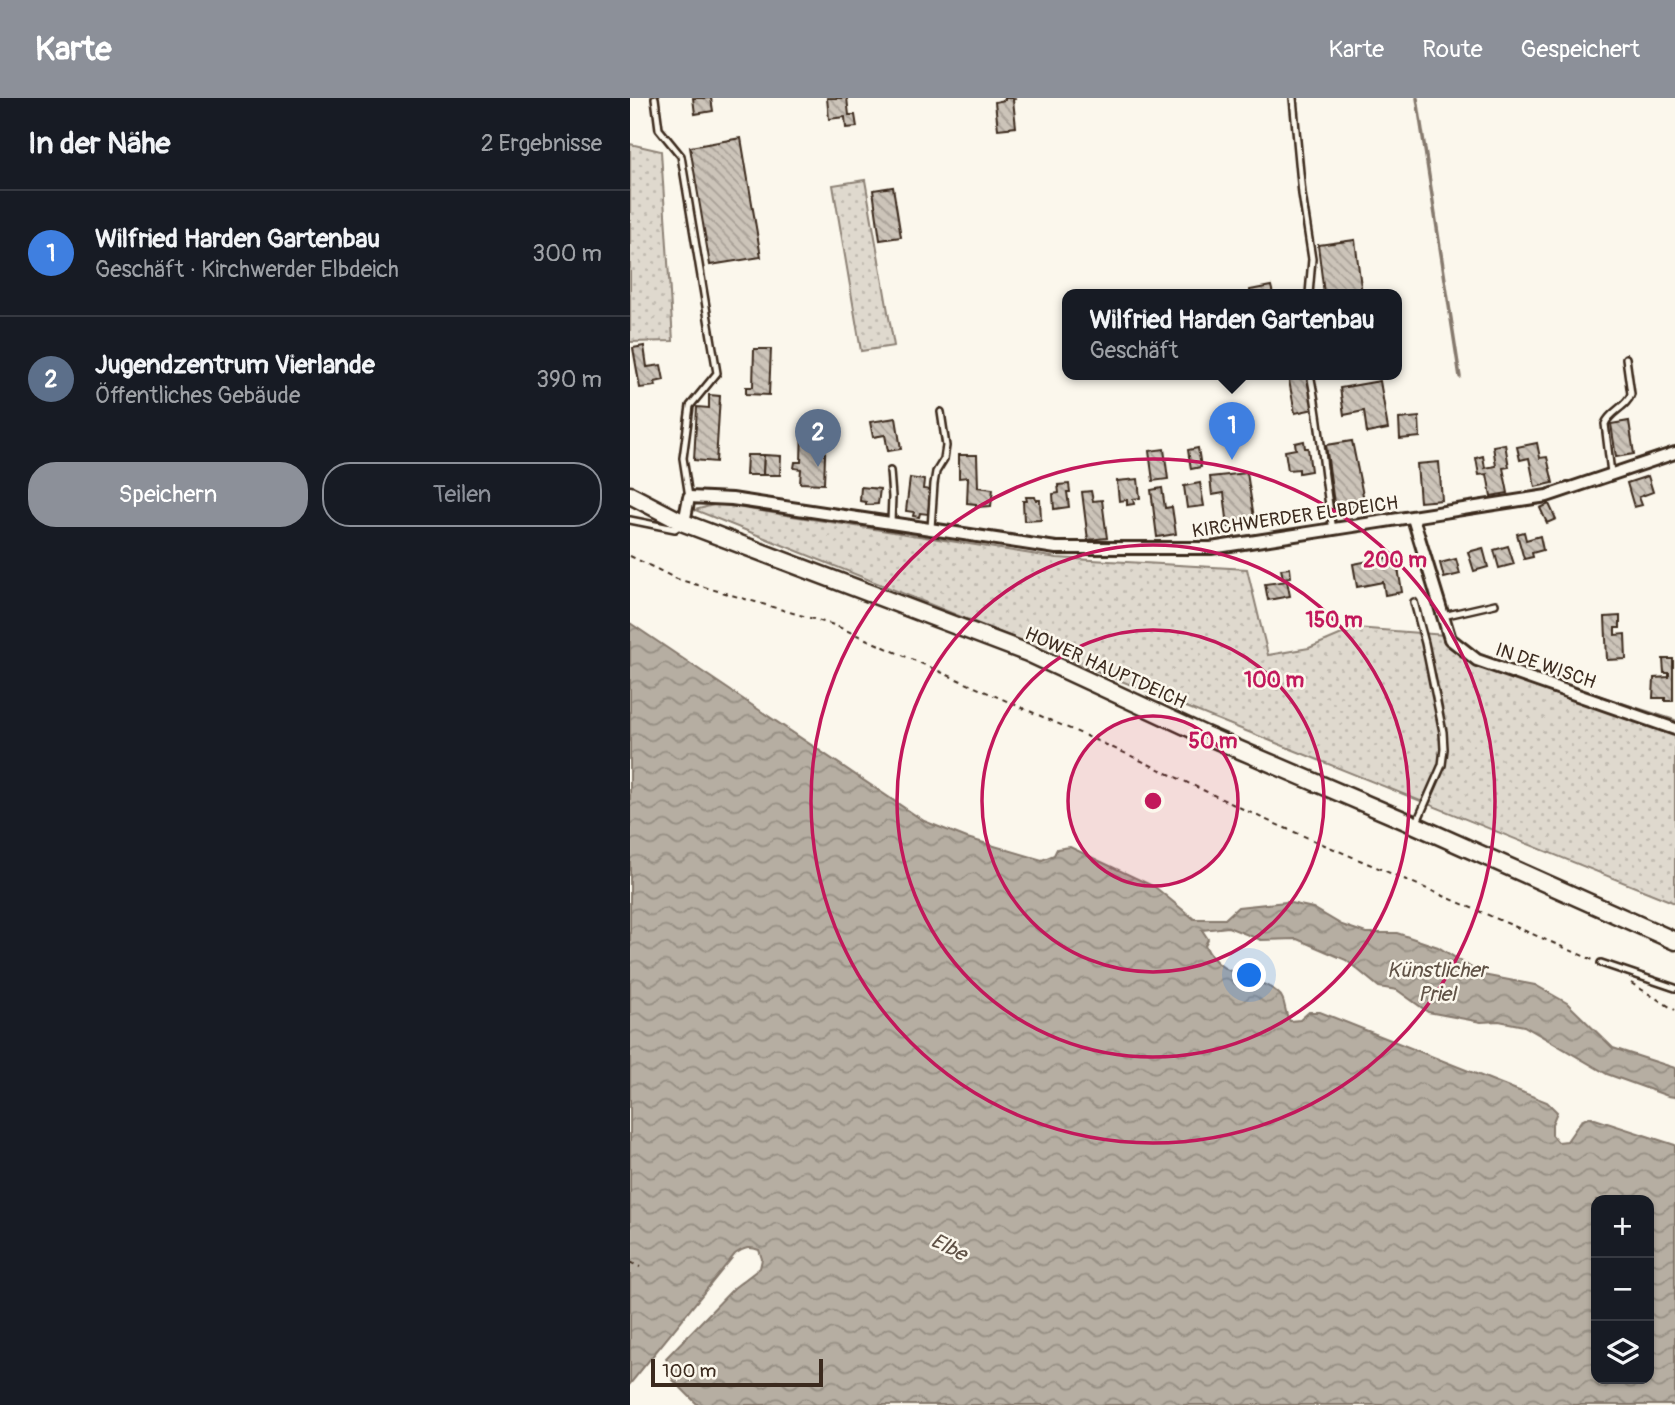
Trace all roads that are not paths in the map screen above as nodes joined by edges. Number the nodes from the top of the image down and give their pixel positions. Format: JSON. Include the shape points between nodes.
{"nodes":[{"id":1,"x":655,"y":98,"type":"edge"},
{"id":2,"x":1293,"y":98,"type":"edge"},
{"id":3,"x":1309,"y":289,"type":"edge"},
{"id":4,"x":1626,"y":358,"type":"dead end"},
{"id":5,"x":1311,"y":380,"type":"edge"},
{"id":6,"x":941,"y":412,"type":"dead end"},
{"id":7,"x":1675,"y":453,"type":"edge"},
{"id":8,"x":890,"y":471,"type":"dead end"},
{"id":9,"x":1612,"y":475,"type":"junction"},
{"id":10,"x":630,"y":495,"type":"edge"},
{"id":11,"x":689,"y":497,"type":"junction"},
{"id":12,"x":1413,"y":518,"type":"junction"},
{"id":13,"x":630,"y":520,"type":"edge"},
{"id":14,"x":891,"y":522,"type":"junction"},
{"id":15,"x":684,"y":523,"type":"junction"},
{"id":16,"x":931,"y":527,"type":"junction"},
{"id":17,"x":1333,"y":529,"type":"junction"},
{"id":18,"x":1414,"y":602,"type":"dead end"},
{"id":19,"x":1495,"y":604,"type":"dead end"},
{"id":20,"x":1443,"y":616,"type":"junction"},
{"id":21,"x":1675,"y":729,"type":"edge"},
{"id":22,"x":1415,"y":825,"type":"junction"},
{"id":23,"x":1675,"y":941,"type":"edge"},
{"id":24,"x":1601,"y":963,"type":"road end"},
{"id":25,"x":1675,"y":988,"type":"edge"}],
"edges":[{"from":1,"to":11,"type":"lane","via":[[659,129],[681,156],[717,373],[690,406],[683,458]]},
{"from":2,"to":3,"type":"lane","via":[[1312,259]]},
{"from":4,"to":9,"type":"lane","via":[[1629,400],[1605,424]]},
{"from":5,"to":17,"type":"lane"},
{"from":6,"to":16,"type":"lane","via":[[946,446],[936,472]]},
{"from":7,"to":9,"type":"street","name":"KIRCHWERDER ELBDEICH"},
{"from":8,"to":14,"type":"lane"},
{"from":9,"to":12,"type":"street","name":"KIRCHWERDER ELBDEICH","via":[[1547,496]]},
{"from":10,"to":15,"type":"street","name":"HOWER HAUPTDEICH"},
{"from":11,"to":14,"type":"street","name":"KIRCHWERDER ELBDEICH"},
{"from":11,"to":15,"type":"street"},
{"from":12,"to":17,"type":"street","name":"KIRCHWERDER ELBDEICH"},
{"from":12,"to":20,"type":"street","name":"IN DE WISCH"},
{"from":13,"to":15,"type":"lane","via":[[675,529]]},
{"from":14,"to":16,"type":"street","name":"KIRCHWERDER ELBDEICH"},
{"from":15,"to":22,"type":"street","name":"HOWER HAUPTDEICH","via":[[1027,653]]},
{"from":16,"to":17,"type":"street","name":"KIRCHWERDER ELBDEICH","via":[[1056,548],[1211,548]]},
{"from":18,"to":22,"type":"lane","via":[[1444,749],[1442,765]]},
{"from":19,"to":20,"type":"lane"},
{"from":20,"to":21,"type":"street","name":"IN DE WISCH","via":[[1450,639],[1477,660]]},
{"from":22,"to":23,"type":"street","name":"HOWER HAUPTDEICH"},
{"from":24,"to":25,"type":"lane"}]}
